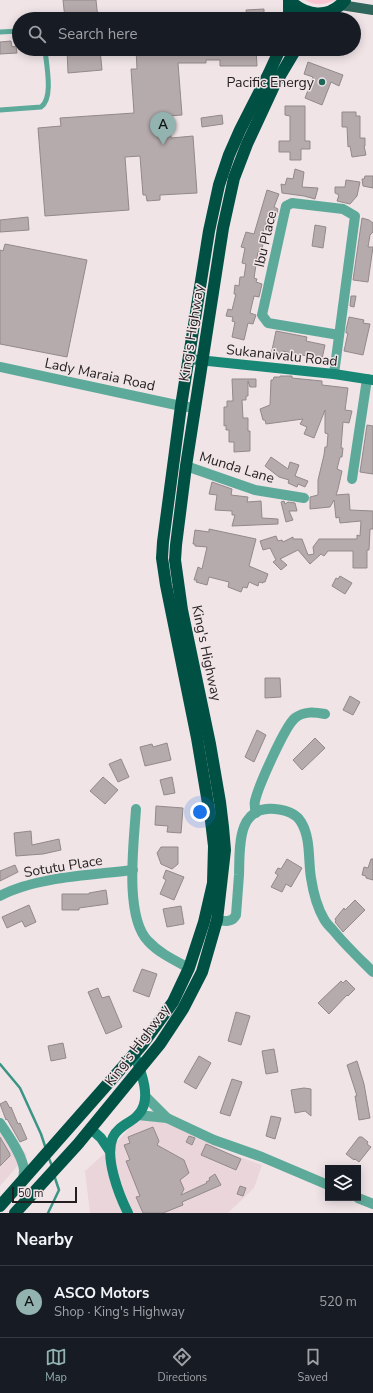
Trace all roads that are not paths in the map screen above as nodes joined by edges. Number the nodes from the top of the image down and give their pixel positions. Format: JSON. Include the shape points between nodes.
{"nodes":[{"id":1,"x":289,"y":0,"type":"edge"},
{"id":2,"x":343,"y":2,"type":"edge"},
{"id":3,"x":373,"y":10,"type":"edge"},
{"id":4,"x":288,"y":12,"type":"edge"},
{"id":5,"x":307,"y":12,"type":"edge"},
{"id":6,"x":330,"y":12,"type":"edge"},
{"id":7,"x":12,"y":31,"type":"edge"},
{"id":8,"x":0,"y":32,"type":"edge"},
{"id":9,"x":46,"y":56,"type":"edge"},
{"id":10,"x":277,"y":56,"type":"edge"},
{"id":11,"x":291,"y":56,"type":"edge"},
{"id":12,"x":0,"y":110,"type":"edge"},
{"id":13,"x":339,"y":335,"type":"junction"},
{"id":14,"x":189,"y":359,"type":"junction"},
{"id":15,"x":202,"y":360,"type":"junction"},
{"id":16,"x":0,"y":367,"type":"edge"},
{"id":17,"x":334,"y":374,"type":"junction"},
{"id":18,"x":370,"y":380,"type":"edge"},
{"id":19,"x":181,"y":406,"type":"junction"},
{"id":20,"x":195,"y":408,"type":"junction"},
{"id":21,"x":186,"y":466,"type":"junction"},
{"id":22,"x":352,"y":479,"type":"dead end"},
{"id":23,"x":304,"y":498,"type":"dead end"},
{"id":24,"x":325,"y":714,"type":"dead end"},
{"id":25,"x":136,"y":809,"type":"dead end"},
{"id":26,"x":256,"y":813,"type":"junction"},
{"id":27,"x":133,"y":870,"type":"junction"},
{"id":28,"x":0,"y":896,"type":"edge"},
{"id":29,"x":217,"y":920,"type":"junction"},
{"id":30,"x":188,"y":968,"type":"junction"},
{"id":31,"x":373,"y":972,"type":"edge"},
{"id":32,"x":134,"y":1054,"type":"junction"},
{"id":33,"x":140,"y":1069,"type":"junction"},
{"id":34,"x":146,"y":1097,"type":"junction"},
{"id":35,"x":138,"y":1115,"type":"junction"},
{"id":36,"x":167,"y":1118,"type":"junction"},
{"id":37,"x":0,"y":1123,"type":"edge"},
{"id":38,"x":91,"y":1129,"type":"junction"},
{"id":39,"x":109,"y":1150,"type":"junction"},
{"id":40,"x":24,"y":1180,"type":"junction"},
{"id":41,"x":325,"y":1184,"type":"edge"},
{"id":42,"x":361,"y":1199,"type":"edge"},
{"id":43,"x":373,"y":1204,"type":"edge"},
{"id":44,"x":0,"y":1206,"type":"edge"},
{"id":45,"x":16,"y":1213,"type":"edge"},
{"id":46,"x":128,"y":1213,"type":"edge"}],
"edges":[{"from":1,"to":4,"type":"highway"},
{"from":1,"to":5,"type":"highway","via":[[297,8]]},
{"from":2,"to":3,"type":"main road"},
{"from":2,"to":6,"type":"highway"},
{"from":7,"to":8,"type":"lane"},
{"from":9,"to":12,"type":"lane","via":[[49,94],[46,103],[41,107]]},
{"from":10,"to":14,"type":"highway","name":"King's Highway","via":[[240,130],[219,185],[209,231]]},
{"from":11,"to":15,"type":"highway","name":"King's Highway","via":[[281,72],[247,144],[234,178],[223,228]]},
{"from":13,"to":13,"type":"street","name":"Ibu Place","via":[[355,216],[343,209],[292,202],[286,206],[262,315],[268,323]]},
{"from":13,"to":17,"type":"street","name":"Ibu Place"},
{"from":14,"to":15,"type":"main road","name":"Sukanaivalu Road"},
{"from":14,"to":19,"type":"highway","name":"King's Highway"},
{"from":15,"to":17,"type":"main road","name":"Sukanaivalu Road"},
{"from":15,"to":20,"type":"highway","name":"King's Highway"},
{"from":16,"to":19,"type":"street","name":"Lady Maraia Road"},
{"from":17,"to":18,"type":"main road","name":"Sukanaivalu Road"},
{"from":18,"to":22,"type":"street"},
{"from":19,"to":20,"type":"street","name":"Lady Maraia Road"},
{"from":19,"to":30,"type":"highway","name":"King's Highway","via":[[162,558],[197,738],[214,854],[213,883],[208,906]]},
{"from":20,"to":21,"type":"highway","name":"King's Highway"},
{"from":21,"to":23,"type":"street","name":"Munda Lane","via":[[255,490]]},
{"from":21,"to":29,"type":"highway","name":"King's Highway","via":[[175,560],[223,827],[225,850]]},
{"from":24,"to":26,"type":"street","via":[[303,714],[294,719],[288,727],[256,798]]},
{"from":25,"to":27,"type":"street"},
{"from":26,"to":29,"type":"street","via":[[250,817],[242,830],[236,915],[229,921]]},
{"from":26,"to":31,"type":"street","via":[[271,808],[281,809],[300,820],[306,834],[311,878],[324,919],[343,943]]},
{"from":27,"to":28,"type":"street","name":"Sotutu Place","via":[[32,884]]},
{"from":27,"to":30,"type":"street","via":[[133,905],[139,926],[147,940],[164,955]]},
{"from":29,"to":33,"type":"highway","name":"King's Highway","via":[[199,978],[179,1015]]},
{"from":30,"to":32,"type":"highway","name":"King's Highway","via":[[173,1002]]},
{"from":32,"to":33,"type":"main road"},
{"from":32,"to":40,"type":"highway","name":"King's Highway"},
{"from":33,"to":34,"type":"main road"},
{"from":33,"to":38,"type":"highway","name":"King's Highway"},
{"from":34,"to":35,"type":"main road"},
{"from":34,"to":36,"type":"street"},
{"from":35,"to":36,"type":"street"},
{"from":35,"to":39,"type":"main road","via":[[120,1128],[113,1137]]},
{"from":36,"to":41,"type":"street","via":[[214,1140]]},
{"from":37,"to":40,"type":"street","via":[[23,1164]]},
{"from":38,"to":39,"type":"main road"},
{"from":38,"to":45,"type":"highway","name":"King's Highway"},
{"from":39,"to":46,"type":"main road","via":[[112,1168]]},
{"from":40,"to":44,"type":"highway","name":"King's Highway"},
{"from":42,"to":43,"type":"street"}]}
